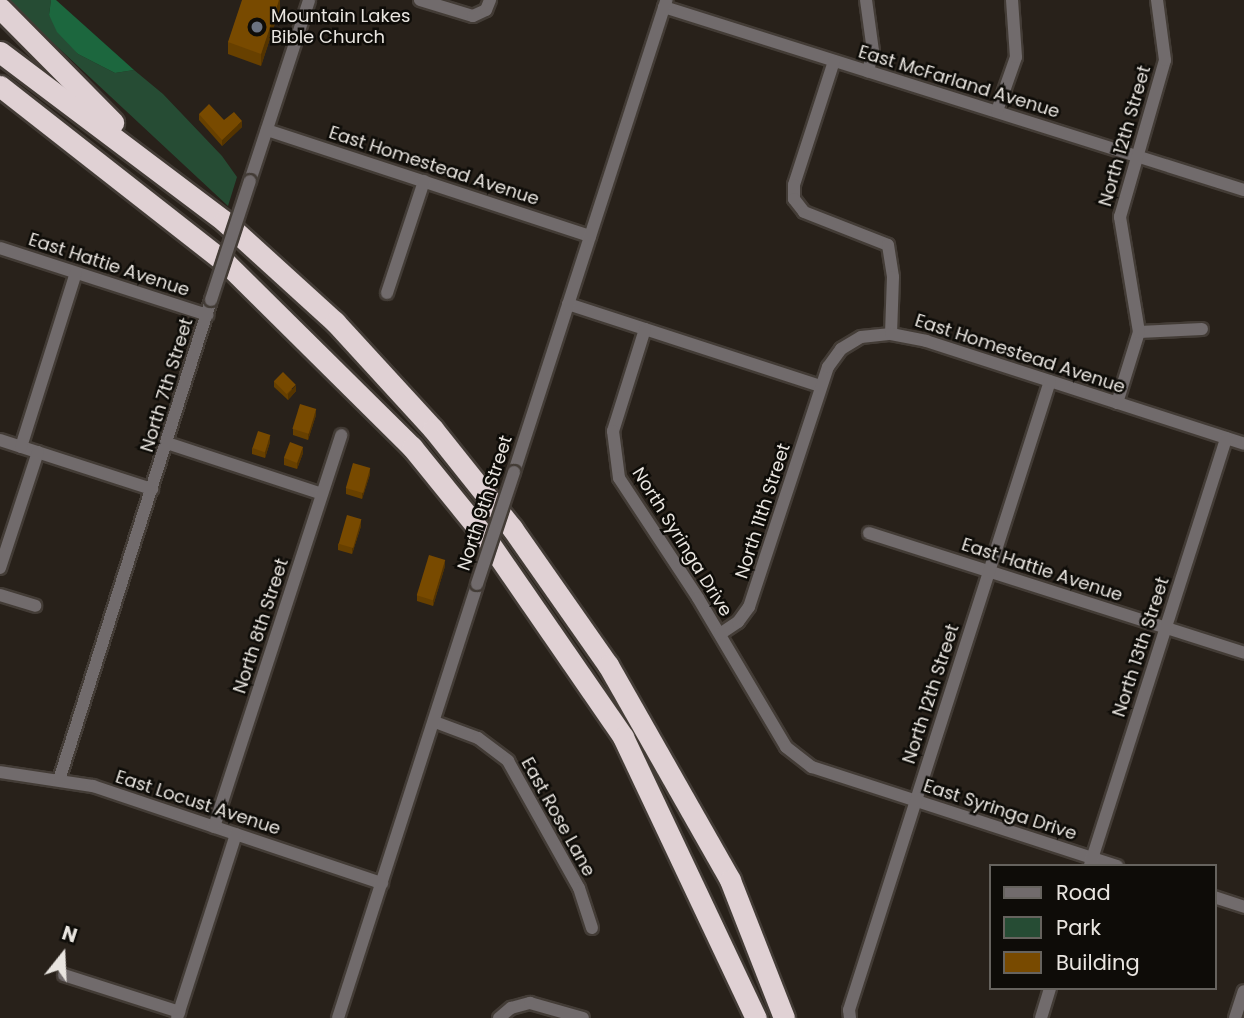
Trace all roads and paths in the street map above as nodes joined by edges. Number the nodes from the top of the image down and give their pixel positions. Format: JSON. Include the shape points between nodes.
{"nodes":[{"id":1,"x":309,"y":0,"type":"edge"},
{"id":2,"x":420,"y":0,"type":"edge"},
{"id":3,"x":490,"y":0,"type":"edge"},
{"id":4,"x":866,"y":0,"type":"edge"},
{"id":5,"x":1012,"y":0,"type":"edge"},
{"id":6,"x":1157,"y":0,"type":"edge"},
{"id":7,"x":665,"y":3,"type":"edge"},
{"id":8,"x":0,"y":8,"type":"edge"},
{"id":9,"x":0,"y":52,"type":"edge"},
{"id":10,"x":834,"y":61,"type":"junction"},
{"id":11,"x":868,"y":71,"type":"junction"},
{"id":12,"x":0,"y":86,"type":"edge"},
{"id":13,"x":0,"y":98,"type":"edge"},
{"id":14,"x":998,"y":111,"type":"junction"},
{"id":15,"x":54,"y":124,"type":"junction"},
{"id":16,"x":267,"y":130,"type":"junction"},
{"id":17,"x":143,"y":155,"type":"junction"},
{"id":18,"x":1135,"y":155,"type":"junction"},
{"id":19,"x":424,"y":181,"type":"junction"},
{"id":20,"x":1244,"y":190,"type":"edge"},
{"id":21,"x":590,"y":236,"type":"junction"},
{"id":22,"x":0,"y":248,"type":"edge"},
{"id":23,"x":76,"y":273,"type":"junction"},
{"id":24,"x":387,"y":293,"type":"dead end"},
{"id":25,"x":568,"y":304,"type":"junction"},
{"id":26,"x":207,"y":315,"type":"junction"},
{"id":27,"x":645,"y":329,"type":"junction"},
{"id":28,"x":1202,"y":329,"type":"dead end"},
{"id":29,"x":1139,"y":332,"type":"junction"},
{"id":30,"x":891,"y":334,"type":"junction"},
{"id":31,"x":1050,"y":382,"type":"junction"},
{"id":32,"x":821,"y":386,"type":"junction"},
{"id":33,"x":1117,"y":403,"type":"junction"},
{"id":34,"x":341,"y":435,"type":"dead end"},
{"id":35,"x":1226,"y":438,"type":"junction"},
{"id":36,"x":0,"y":440,"type":"edge"},
{"id":37,"x":167,"y":443,"type":"junction"},
{"id":38,"x":1244,"y":444,"type":"edge"},
{"id":39,"x":21,"y":447,"type":"junction"},
{"id":40,"x":38,"y":452,"type":"junction"},
{"id":41,"x":152,"y":489,"type":"junction"},
{"id":42,"x":322,"y":494,"type":"junction"},
{"id":43,"x":869,"y":533,"type":"dead end"},
{"id":44,"x":0,"y":568,"type":"edge"},
{"id":45,"x":989,"y":571,"type":"junction"},
{"id":46,"x":0,"y":595,"type":"edge"},
{"id":47,"x":35,"y":606,"type":"dead end"},
{"id":48,"x":1166,"y":628,"type":"junction"},
{"id":49,"x":720,"y":634,"type":"junction"},
{"id":50,"x":1244,"y":653,"type":"edge"},
{"id":51,"x":435,"y":722,"type":"junction"},
{"id":52,"x":795,"y":757,"type":"joint"},
{"id":53,"x":0,"y":772,"type":"edge"},
{"id":54,"x":59,"y":780,"type":"junction"},
{"id":55,"x":915,"y":801,"type":"junction"},
{"id":56,"x":214,"y":827,"type":"junction"},
{"id":57,"x":236,"y":834,"type":"junction"},
{"id":58,"x":1091,"y":862,"type":"edge"},
{"id":59,"x":382,"y":883,"type":"junction"},
{"id":60,"x":1216,"y":898,"type":"edge"},
{"id":61,"x":1244,"y":907,"type":"edge"},
{"id":62,"x":592,"y":928,"type":"dead end"},
{"id":63,"x":64,"y":975,"type":"dead end"},
{"id":64,"x":1049,"y":990,"type":"edge"},
{"id":65,"x":1244,"y":991,"type":"edge"},
{"id":66,"x":178,"y":1015,"type":"edge"},
{"id":67,"x":338,"y":1018,"type":"edge"},
{"id":68,"x":499,"y":1018,"type":"edge"},
{"id":69,"x":583,"y":1018,"type":"edge"},
{"id":70,"x":756,"y":1018,"type":"edge"},
{"id":71,"x":785,"y":1018,"type":"edge"},
{"id":72,"x":850,"y":1018,"type":"edge"},
{"id":73,"x":1041,"y":1018,"type":"edge"},
{"id":74,"x":1235,"y":1018,"type":"edge"}],
"edges":[{"from":1,"to":16,"type":"street","name":"North 7th Street"},
{"from":2,"to":3,"type":"street","via":[[468,16],[482,13]]},
{"from":4,"to":11,"type":"street","via":[[873,51]]},
{"from":5,"to":14,"type":"street","via":[[1016,58]]},
{"from":6,"to":18,"type":"street","name":"North 12th Street","via":[[1165,60]]},
{"from":7,"to":10,"type":"street","name":"East McFarland Avenue"},
{"from":7,"to":21,"type":"street","name":"North 9th Street"},
{"from":8,"to":17,"type":"highway","via":[[68,72]]},
{"from":9,"to":17,"type":"highway"},
{"from":10,"to":11,"type":"street","name":"East McFarland Avenue"},
{"from":10,"to":30,"type":"street","via":[[794,185],[794,199],[804,212],[888,245],[892,257]]},
{"from":11,"to":14,"type":"street","name":"East McFarland Avenue"},
{"from":12,"to":15,"type":"highway"},
{"from":13,"to":15,"type":"highway"},
{"from":14,"to":18,"type":"street","name":"East McFarland Avenue"},
{"from":15,"to":70,"type":"highway","via":[[226,263],[332,364],[412,447],[488,541],[623,737]]},
{"from":16,"to":19,"type":"street","name":"East Homestead Avenue"},
{"from":16,"to":26,"type":"street","name":"North 7th Street","bridge":true},
{"from":17,"to":71,"type":"highway","via":[[335,322],[433,429],[512,528],[608,665],[730,880]]},
{"from":18,"to":20,"type":"street","name":"East McFarland Avenue"},
{"from":18,"to":29,"type":"street","name":"North 12th Street","via":[[1119,217]]},
{"from":19,"to":21,"type":"street","name":"East Homestead Avenue"},
{"from":19,"to":24,"type":"street"},
{"from":21,"to":25,"type":"street","name":"North 9th Street"},
{"from":22,"to":23,"type":"street","name":"East Hattie Avenue"},
{"from":23,"to":26,"type":"street","name":"East Hattie Avenue"},
{"from":23,"to":39,"type":"street"},
{"from":25,"to":27,"type":"street"},
{"from":25,"to":51,"type":"street","name":"North 9th Street","bridge":true},
{"from":26,"to":37,"type":"street","name":"North 7th Street"},
{"from":27,"to":32,"type":"street"},
{"from":27,"to":49,"type":"street","name":"North Syringa Drive","via":[[613,431],[615,464],[626,493]]},
{"from":28,"to":29,"type":"street"},
{"from":29,"to":33,"type":"street","name":"North 12th Street"},
{"from":30,"to":31,"type":"street","name":"East Homestead Avenue"},
{"from":30,"to":32,"type":"street","name":"East Homestead Avenue","via":[[861,337],[841,349]]},
{"from":31,"to":33,"type":"street","name":"East Homestead Avenue"},
{"from":31,"to":45,"type":"street","name":"North 12th Street"},
{"from":32,"to":49,"type":"street","name":"North 11th Street","via":[[749,607]]},
{"from":33,"to":35,"type":"street","name":"East Homestead Avenue"},
{"from":34,"to":42,"type":"street","name":"North 8th Street"},
{"from":35,"to":38,"type":"street","name":"East Homestead Avenue"},
{"from":35,"to":48,"type":"street","name":"North 13th Street"},
{"from":36,"to":39,"type":"street"},
{"from":37,"to":41,"type":"street","name":"North 7th Street"},
{"from":37,"to":42,"type":"street"},
{"from":39,"to":40,"type":"street"},
{"from":40,"to":41,"type":"street"},
{"from":40,"to":44,"type":"street"},
{"from":41,"to":54,"type":"street","name":"North 7th Street"},
{"from":42,"to":56,"type":"street","name":"North 8th Street"},
{"from":43,"to":45,"type":"street","name":"East Hattie Avenue"},
{"from":45,"to":48,"type":"street","name":"East Hattie Avenue"},
{"from":45,"to":55,"type":"street","name":"North 12th Street"},
{"from":46,"to":47,"type":"street"},
{"from":48,"to":50,"type":"street","name":"East Hattie Avenue"},
{"from":48,"to":58,"type":"street","name":"North 13th Street"},
{"from":49,"to":52,"type":"street","name":"North Syringa Drive"},
{"from":51,"to":59,"type":"street","name":"North 9th Street"},
{"from":51,"to":62,"type":"street","name":"East Rose Lane","via":[[478,738],[508,761],[579,888]]},
{"from":52,"to":55,"type":"street","name":"East Syringa Drive","via":[[812,767]]},
{"from":53,"to":54,"type":"street","name":"East Locust Avenue"},
{"from":54,"to":56,"type":"street","name":"East Locust Avenue","via":[[93,786]]},
{"from":55,"to":58,"type":"street","name":"East Syringa Drive"},
{"from":55,"to":72,"type":"street","name":"North 12th Street"},
{"from":56,"to":57,"type":"street","name":"East Locust Avenue"},
{"from":57,"to":59,"type":"street","name":"East Locust Avenue"},
{"from":57,"to":66,"type":"street"},
{"from":59,"to":67,"type":"street","name":"North 9th Street"},
{"from":60,"to":61,"type":"street"},
{"from":63,"to":66,"type":"street"},
{"from":64,"to":73,"type":"street"},
{"from":65,"to":74,"type":"street"},
{"from":68,"to":69,"type":"street","via":[[511,1008],[530,1003]]}]}
